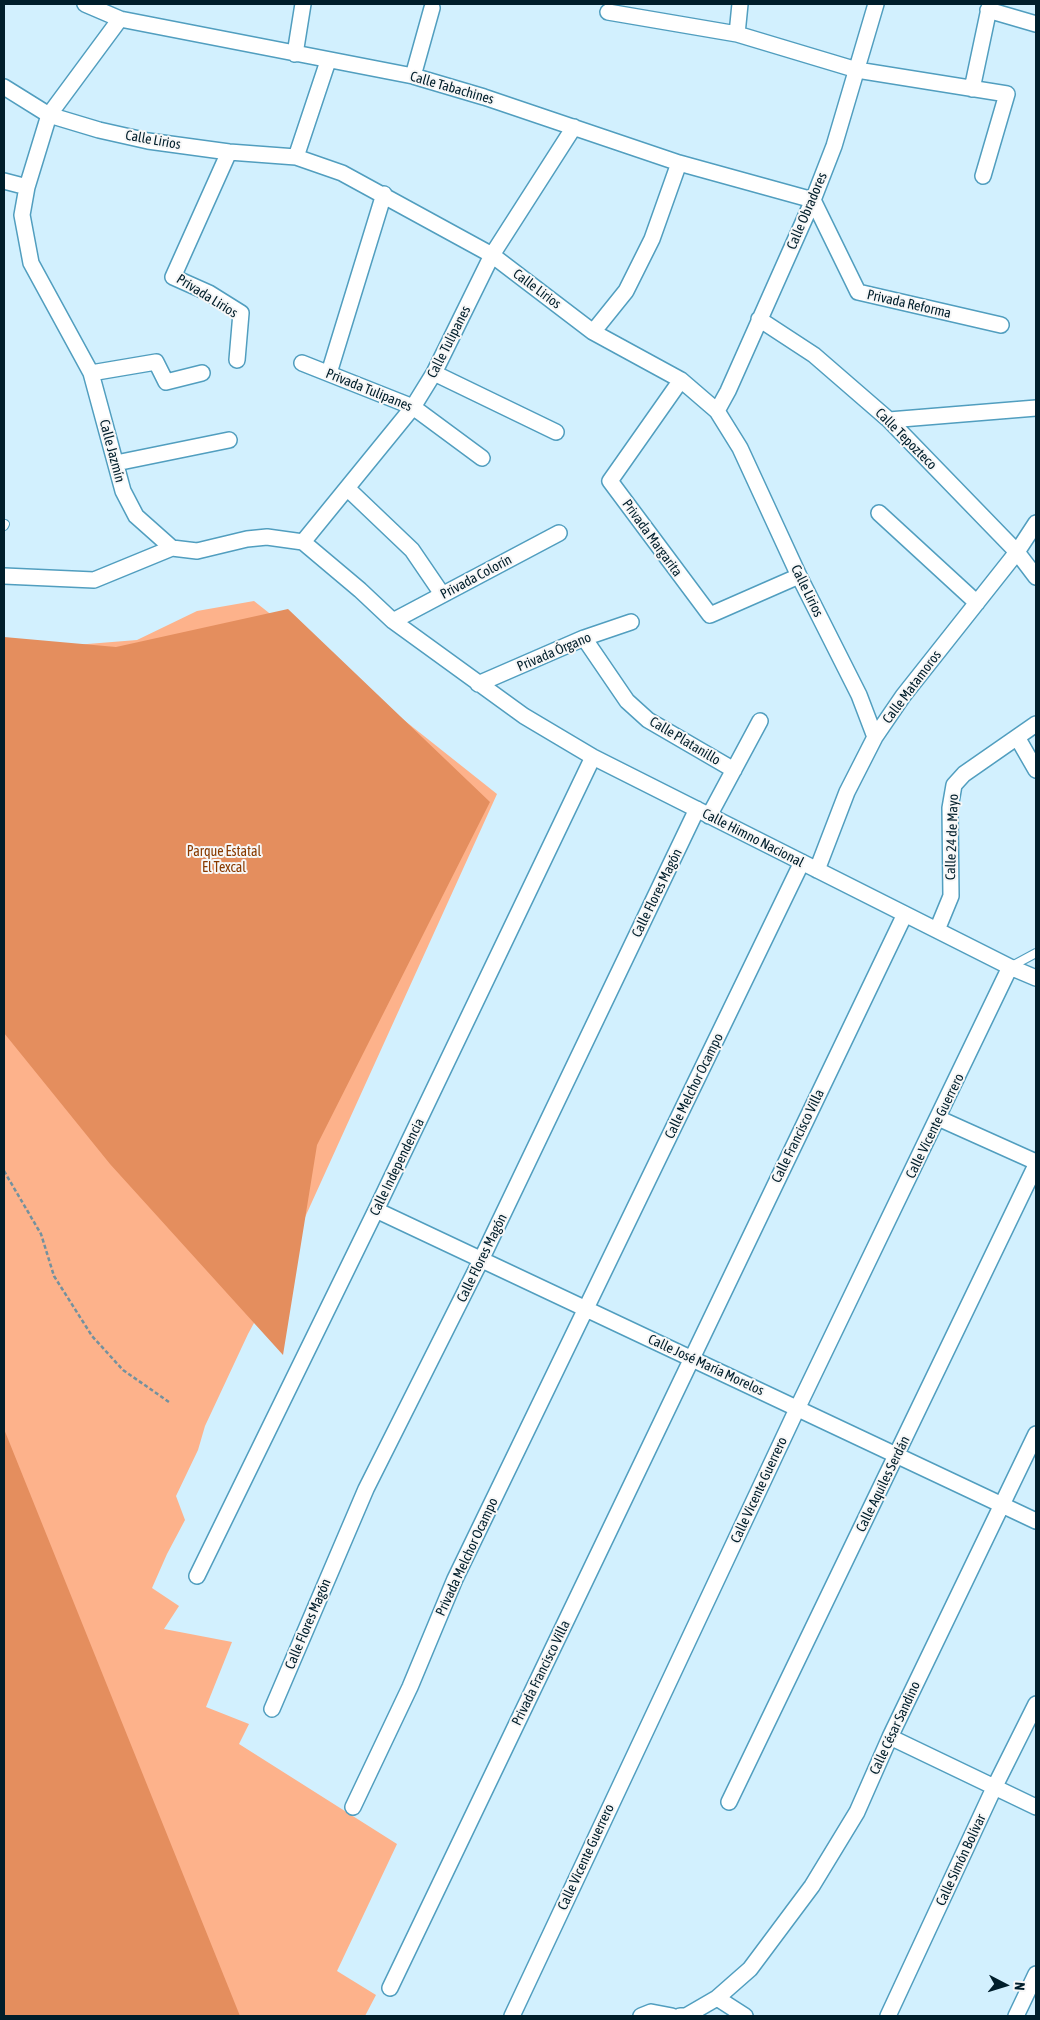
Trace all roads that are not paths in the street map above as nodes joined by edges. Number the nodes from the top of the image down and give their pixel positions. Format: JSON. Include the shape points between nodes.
{"nodes":[{"id":1,"x":85,"y":4,"type":"edge"},
{"id":2,"x":303,"y":4,"type":"edge"},
{"id":3,"x":740,"y":4,"type":"edge"},
{"id":4,"x":876,"y":4,"type":"edge"},
{"id":5,"x":989,"y":7,"type":"edge"},
{"id":6,"x":100,"y":8,"type":"edge"},
{"id":7,"x":432,"y":8,"type":"dead end"},
{"id":8,"x":608,"y":12,"type":"dead end"},
{"id":9,"x":120,"y":20,"type":"junction"},
{"id":10,"x":1036,"y":24,"type":"edge"},
{"id":11,"x":737,"y":34,"type":"junction"},
{"id":12,"x":295,"y":54,"type":"junction"},
{"id":13,"x":328,"y":61,"type":"junction"},
{"id":14,"x":858,"y":70,"type":"junction"},
{"id":15,"x":412,"y":76,"type":"junction"},
{"id":16,"x":4,"y":87,"type":"edge"},
{"id":17,"x":972,"y":89,"type":"junction"},
{"id":18,"x":49,"y":115,"type":"junction"},
{"id":19,"x":574,"y":127,"type":"junction"},
{"id":20,"x":229,"y":152,"type":"junction"},
{"id":21,"x":296,"y":157,"type":"junction"},
{"id":22,"x":679,"y":163,"type":"junction"},
{"id":23,"x":983,"y":176,"type":"dead end"},
{"id":24,"x":4,"y":181,"type":"edge"},
{"id":25,"x":27,"y":187,"type":"junction"},
{"id":26,"x":384,"y":194,"type":"junction"},
{"id":27,"x":813,"y":200,"type":"junction"},
{"id":28,"x":492,"y":255,"type":"junction"},
{"id":29,"x":759,"y":320,"type":"junction"},
{"id":30,"x":1001,"y":325,"type":"dead end"},
{"id":31,"x":593,"y":332,"type":"junction"},
{"id":32,"x":237,"y":360,"type":"dead end"},
{"id":33,"x":302,"y":363,"type":"dead end"},
{"id":34,"x":91,"y":373,"type":"junction"},
{"id":35,"x":328,"y":373,"type":"junction"},
{"id":36,"x":434,"y":373,"type":"junction"},
{"id":37,"x":202,"y":374,"type":"dead end"},
{"id":38,"x":681,"y":380,"type":"junction"},
{"id":39,"x":413,"y":407,"type":"junction"},
{"id":40,"x":1036,"y":408,"type":"edge"},
{"id":41,"x":717,"y":411,"type":"junction"},
{"id":42,"x":889,"y":420,"type":"junction"},
{"id":43,"x":556,"y":432,"type":"dead end"},
{"id":44,"x":229,"y":440,"type":"dead end"},
{"id":45,"x":482,"y":458,"type":"dead end"},
{"id":46,"x":116,"y":463,"type":"junction"},
{"id":47,"x":348,"y":488,"type":"junction"},
{"id":48,"x":879,"y":513,"type":"dead end"},
{"id":49,"x":1036,"y":523,"type":"edge"},
{"id":50,"x":559,"y":533,"type":"dead end"},
{"id":51,"x":303,"y":542,"type":"junction"},
{"id":52,"x":172,"y":548,"type":"junction"},
{"id":53,"x":1017,"y":552,"type":"junction"},
{"id":54,"x":4,"y":576,"type":"edge"},
{"id":55,"x":799,"y":576,"type":"junction"},
{"id":56,"x":1036,"y":577,"type":"edge"},
{"id":57,"x":442,"y":594,"type":"junction"},
{"id":58,"x":977,"y":603,"type":"junction"},
{"id":59,"x":392,"y":621,"type":"junction"},
{"id":60,"x":632,"y":622,"type":"dead end"},
{"id":61,"x":584,"y":638,"type":"junction"},
{"id":62,"x":478,"y":684,"type":"junction"},
{"id":63,"x":760,"y":721,"type":"dead end"},
{"id":64,"x":1036,"y":724,"type":"edge"},
{"id":65,"x":875,"y":737,"type":"junction"},
{"id":66,"x":1017,"y":737,"type":"junction"},
{"id":67,"x":593,"y":757,"type":"junction"},
{"id":68,"x":734,"y":770,"type":"junction"},
{"id":69,"x":1036,"y":770,"type":"edge"},
{"id":70,"x":703,"y":812,"type":"junction"},
{"id":71,"x":802,"y":862,"type":"junction"},
{"id":72,"x":817,"y":870,"type":"junction"},
{"id":73,"x":905,"y":914,"type":"junction"},
{"id":74,"x":937,"y":930,"type":"junction"},
{"id":75,"x":1036,"y":953,"type":"edge"},
{"id":76,"x":1010,"y":967,"type":"junction"},
{"id":77,"x":1036,"y":978,"type":"edge"},
{"id":78,"x":938,"y":1118,"type":"junction"},
{"id":79,"x":1036,"y":1164,"type":"edge"},
{"id":80,"x":376,"y":1210,"type":"junction"},
{"id":81,"x":482,"y":1260,"type":"junction"},
{"id":82,"x":586,"y":1309,"type":"junction"},
{"id":83,"x":691,"y":1357,"type":"junction"},
{"id":84,"x":797,"y":1409,"type":"junction"},
{"id":85,"x":1036,"y":1434,"type":"edge"},
{"id":86,"x":896,"y":1456,"type":"junction"},
{"id":87,"x":1003,"y":1505,"type":"junction"},
{"id":88,"x":1036,"y":1520,"type":"edge"},
{"id":89,"x":197,"y":1576,"type":"dead end"},
{"id":90,"x":1036,"y":1704,"type":"edge"},
{"id":91,"x":272,"y":1709,"type":"dead end"},
{"id":92,"x":890,"y":1737,"type":"junction"},
{"id":93,"x":994,"y":1788,"type":"junction"},
{"id":94,"x":729,"y":1802,"type":"dead end"},
{"id":95,"x":354,"y":1807,"type":"dead end"},
{"id":96,"x":1036,"y":1807,"type":"edge"},
{"id":97,"x":1036,"y":1974,"type":"edge"},
{"id":98,"x":390,"y":1988,"type":"dead end"},
{"id":99,"x":717,"y":1998,"type":"junction"},
{"id":100,"x":512,"y":2016,"type":"edge"},
{"id":101,"x":641,"y":2016,"type":"edge"},
{"id":102,"x":672,"y":2016,"type":"edge"},
{"id":103,"x":680,"y":2016,"type":"edge"},
{"id":104,"x":745,"y":2016,"type":"edge"},
{"id":105,"x":888,"y":2016,"type":"edge"},
{"id":106,"x":1016,"y":2016,"type":"edge"}],
"edges":[{"from":1,"to":6,"type":"street","name":"Calle Tabachines"},
{"from":2,"to":12,"type":"street"},
{"from":3,"to":11,"type":"street"},
{"from":4,"to":14,"type":"street","name":"Calle Obradores"},
{"from":5,"to":10,"type":"street"},
{"from":5,"to":17,"type":"street"},
{"from":6,"to":9,"type":"street","name":"Calle Tabachines"},
{"from":7,"to":15,"type":"street"},
{"from":8,"to":11,"type":"street"},
{"from":9,"to":12,"type":"street","name":"Calle Tabachines"},
{"from":9,"to":18,"type":"street","name":"Calle Jazmín"},
{"from":11,"to":14,"type":"street"},
{"from":12,"to":13,"type":"street","name":"Calle Tabachines"},
{"from":13,"to":15,"type":"street","name":"Calle Tabachines"},
{"from":13,"to":21,"type":"street"},
{"from":14,"to":17,"type":"street"},
{"from":14,"to":27,"type":"street","name":"Calle Obradores"},
{"from":15,"to":19,"type":"street","name":"Calle Tabachines"},
{"from":16,"to":18,"type":"street","name":"Calle Lirios"},
{"from":17,"to":23,"type":"street","via":[[1007,94]]},
{"from":18,"to":20,"type":"street","name":"Calle Lirios","via":[[148,141]]},
{"from":18,"to":25,"type":"street","name":"Calle Jazmín"},
{"from":19,"to":22,"type":"street","name":"Calle Tabachines"},
{"from":19,"to":28,"type":"street","name":"Calle Tulipanes"},
{"from":20,"to":21,"type":"street","name":"Calle Lirios"},
{"from":20,"to":32,"type":"street","name":"Privada Lirios","via":[[173,277],[209,293],[241,313]]},
{"from":21,"to":26,"type":"street","name":"Calle Lirios","via":[[342,173]]},
{"from":22,"to":27,"type":"street","name":"Calle Tabachines"},
{"from":22,"to":31,"type":"street","via":[[652,239],[626,290]]},
{"from":24,"to":25,"type":"street"},
{"from":25,"to":34,"type":"street","name":"Calle Jazmín","via":[[22,215],[31,264]]},
{"from":26,"to":28,"type":"street","name":"Calle Lirios"},
{"from":26,"to":35,"type":"street"},
{"from":27,"to":29,"type":"street","name":"Calle Obradores"},
{"from":27,"to":30,"type":"street","name":"Privada Reforma","via":[[858,292]]},
{"from":28,"to":31,"type":"street","name":"Calle Lirios"},
{"from":28,"to":36,"type":"street","name":"Calle Tulipanes"},
{"from":29,"to":41,"type":"street","name":"Calle Obradores"},
{"from":29,"to":42,"type":"street","name":"Calle Tepozteco","via":[[814,355]]},
{"from":31,"to":38,"type":"street","name":"Calle Lirios"},
{"from":33,"to":35,"type":"street","name":"Privada Tulipanes"},
{"from":34,"to":37,"type":"street","via":[[156,362],[166,382]]},
{"from":34,"to":46,"type":"street","name":"Calle Jazmín"},
{"from":35,"to":39,"type":"street","name":"Privada Tulipanes"},
{"from":36,"to":39,"type":"street","name":"Calle Tulipanes"},
{"from":36,"to":43,"type":"street"},
{"from":38,"to":41,"type":"street","name":"Calle Lirios"},
{"from":38,"to":55,"type":"street","name":"Privada Margarita","via":[[610,481],[710,616]]},
{"from":39,"to":45,"type":"street","name":"Privada Tulipanes"},
{"from":39,"to":47,"type":"street","name":"Calle Tulipanes"},
{"from":40,"to":42,"type":"street"},
{"from":41,"to":55,"type":"street","name":"Calle Lirios","via":[[740,448]]},
{"from":42,"to":53,"type":"street","name":"Calle Tepozteco"},
{"from":44,"to":46,"type":"street"},
{"from":46,"to":52,"type":"street","name":"Calle Jazmín","via":[[123,491],[136,516]]},
{"from":47,"to":51,"type":"street","name":"Calle Tulipanes"},
{"from":47,"to":57,"type":"street","via":[[412,550]]},
{"from":48,"to":58,"type":"street"},
{"from":49,"to":53,"type":"street","name":"Calle Matamoros"},
{"from":50,"to":57,"type":"street","name":"Privada Colorín"},
{"from":51,"to":52,"type":"street","via":[[267,537],[198,551]]},
{"from":51,"to":59,"type":"street"},
{"from":52,"to":54,"type":"street","via":[[94,580]]},
{"from":53,"to":56,"type":"street","name":"Calle Tepozteco"},
{"from":53,"to":58,"type":"street","name":"Calle Matamoros"},
{"from":55,"to":65,"type":"street","name":"Calle Lirios","via":[[860,695]]},
{"from":57,"to":59,"type":"street","name":"Privada Colorín"},
{"from":58,"to":65,"type":"street","name":"Calle Matamoros","via":[[903,696]]},
{"from":59,"to":62,"type":"street"},
{"from":60,"to":61,"type":"street","name":"Privada Órgano"},
{"from":61,"to":62,"type":"street","name":"Privada Órgano"},
{"from":61,"to":68,"type":"street","name":"Calle Platanillo","via":[[627,701],[648,720]]},
{"from":62,"to":67,"type":"street","name":"Calle Himno Nacional"},
{"from":63,"to":68,"type":"street","name":"Calle Flores Magón"},
{"from":64,"to":66,"type":"street","name":"Calle 24 de Mayo"},
{"from":65,"to":72,"type":"street","name":"Calle Matamoros","via":[[847,792]]},
{"from":66,"to":69,"type":"street"},
{"from":66,"to":74,"type":"street","name":"Calle 24 de Mayo","via":[[964,774],[954,786],[950,808],[951,896]]},
{"from":67,"to":70,"type":"street","name":"Calle Himno Nacional"},
{"from":67,"to":80,"type":"street","name":"Calle Independencia"},
{"from":68,"to":70,"type":"street","name":"Calle Flores Magón"},
{"from":70,"to":71,"type":"street","name":"Calle Himno Nacional"},
{"from":70,"to":81,"type":"street","name":"Calle Flores Magón"},
{"from":71,"to":72,"type":"street","name":"Calle Himno Nacional"},
{"from":71,"to":82,"type":"street","name":"Calle Melchor Ocampo"},
{"from":72,"to":73,"type":"street","name":"Calle Himno Nacional"},
{"from":73,"to":74,"type":"street","name":"Calle Himno Nacional"},
{"from":73,"to":83,"type":"street","name":"Calle Francisco Villa"},
{"from":74,"to":76,"type":"street","name":"Calle Himno Nacional"},
{"from":75,"to":76,"type":"lane"},
{"from":76,"to":77,"type":"street","name":"Calle Himno Nacional"},
{"from":76,"to":78,"type":"street","name":"Calle Vicente Guerrero"},
{"from":78,"to":79,"type":"street"},
{"from":78,"to":84,"type":"street","name":"Calle Vicente Guerrero"},
{"from":79,"to":86,"type":"street","name":"Calle Aquiles Serdán"},
{"from":80,"to":81,"type":"street","name":"Calle José María Morelos"},
{"from":80,"to":89,"type":"street","name":"Calle Independencia"},
{"from":81,"to":82,"type":"street","name":"Calle José María Morelos"},
{"from":81,"to":91,"type":"street","name":"Calle Flores Magón","via":[[366,1489]]},
{"from":82,"to":83,"type":"street","name":"Calle José María Morelos"},
{"from":82,"to":95,"type":"street","name":"Privada Melchor Ocampo","via":[[455,1579],[410,1687]]},
{"from":83,"to":84,"type":"street","name":"Calle José María Morelos"},
{"from":83,"to":98,"type":"street","name":"Privada Francisco Villa"},
{"from":84,"to":86,"type":"street","name":"Calle José María Morelos"},
{"from":84,"to":100,"type":"street","name":"Calle Vicente Guerrero"},
{"from":85,"to":87,"type":"street","name":"Calle César Sandino"},
{"from":86,"to":87,"type":"street","name":"Calle José María Morelos"},
{"from":86,"to":94,"type":"street","name":"Calle Aquiles Serdán"},
{"from":87,"to":88,"type":"street","name":"Calle José María Morelos"},
{"from":87,"to":92,"type":"street","name":"Calle César Sandino"},
{"from":90,"to":93,"type":"street","name":"Calle Simón Bolívar"},
{"from":92,"to":93,"type":"street"},
{"from":92,"to":99,"type":"street","name":"Calle César Sandino","via":[[857,1812],[812,1886],[750,1969]]},
{"from":93,"to":96,"type":"street"},
{"from":93,"to":105,"type":"street","name":"Calle Simón Bolívar"},
{"from":97,"to":106,"type":"street"},
{"from":99,"to":103,"type":"street","name":"Calle César Sandino","via":[[686,2016]]},
{"from":99,"to":104,"type":"street"},
{"from":101,"to":102,"type":"street","via":[[651,2012]]}]}
